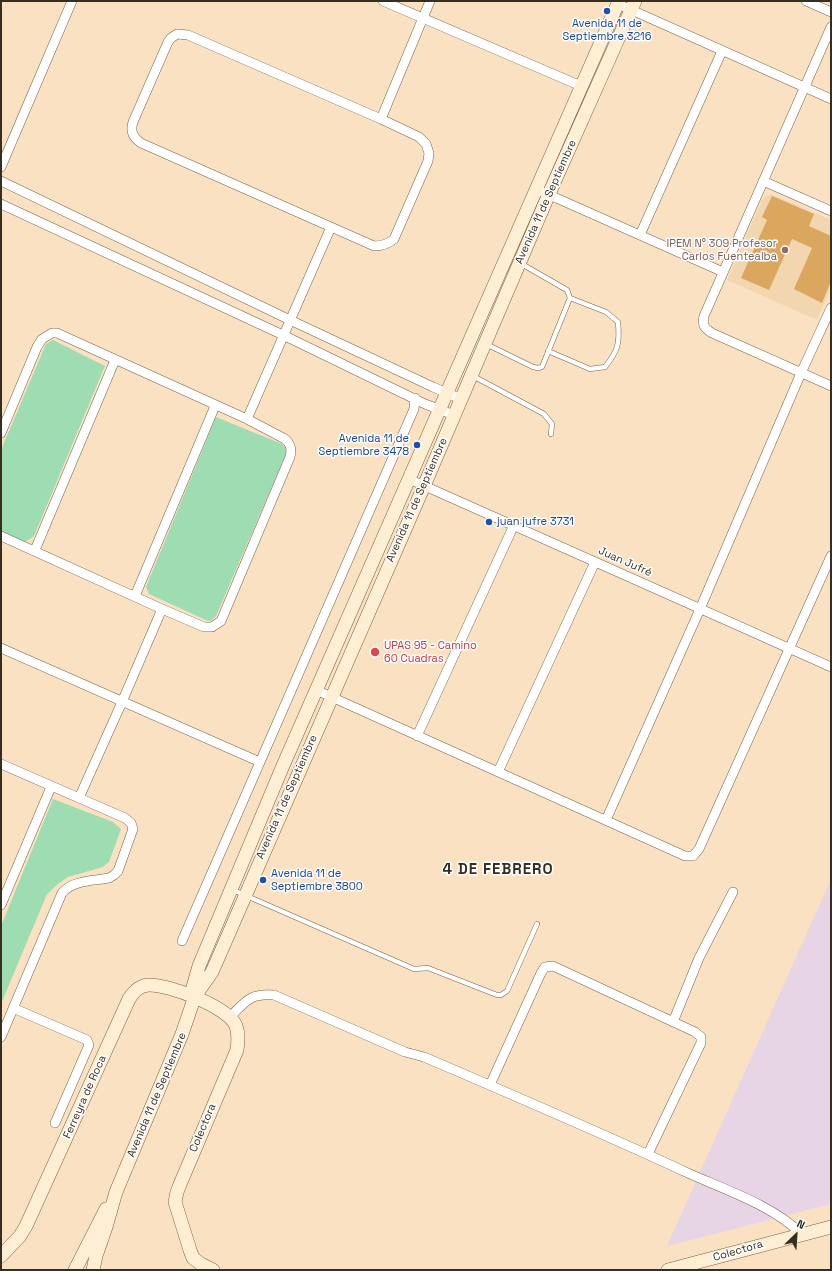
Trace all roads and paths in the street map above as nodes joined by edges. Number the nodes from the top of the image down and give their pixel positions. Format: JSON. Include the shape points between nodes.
{"nodes":[{"id":1,"x":72,"y":1,"type":"edge"},
{"id":2,"x":383,"y":1,"type":"edge"},
{"id":3,"x":430,"y":1,"type":"edge"},
{"id":4,"x":806,"y":1,"type":"edge"},
{"id":5,"x":618,"y":2,"type":"edge"},
{"id":6,"x":633,"y":5,"type":"edge"},
{"id":7,"x":831,"y":12,"type":"edge"},
{"id":8,"x":423,"y":18,"type":"junction"},
{"id":9,"x":831,"y":28,"type":"edge"},
{"id":10,"x":722,"y":51,"type":"junction"},
{"id":11,"x":581,"y":86,"type":"junction"},
{"id":12,"x":805,"y":87,"type":"junction"},
{"id":13,"x":831,"y":99,"type":"edge"},
{"id":14,"x":381,"y":119,"type":"junction"},
{"id":15,"x":1,"y":167,"type":"edge"},
{"id":16,"x":1,"y":181,"type":"edge"},
{"id":17,"x":763,"y":181,"type":"junction"},
{"id":18,"x":536,"y":189,"type":"junction"},
{"id":19,"x":548,"y":194,"type":"junction"},
{"id":20,"x":1,"y":204,"type":"edge"},
{"id":21,"x":831,"y":211,"type":"edge"},
{"id":22,"x":331,"y":227,"type":"junction"},
{"id":23,"x":640,"y":235,"type":"junction"},
{"id":24,"x":519,"y":262,"type":"junction"},
{"id":25,"x":723,"y":272,"type":"junction"},
{"id":26,"x":570,"y":298,"type":"junction"},
{"id":27,"x":831,"y":308,"type":"edge"},
{"id":28,"x":290,"y":320,"type":"junction"},
{"id":29,"x":284,"y":335,"type":"junction"},
{"id":30,"x":485,"y":344,"type":"junction"},
{"id":31,"x":548,"y":351,"type":"junction"},
{"id":32,"x":115,"y":360,"type":"junction"},
{"id":33,"x":801,"y":373,"type":"junction"},
{"id":34,"x":471,"y":375,"type":"junction"},
{"id":35,"x":831,"y":386,"type":"edge"},
{"id":36,"x":446,"y":393,"type":"junction"},
{"id":37,"x":415,"y":398,"type":"junction"},
{"id":38,"x":461,"y":399,"type":"junction"},
{"id":39,"x":215,"y":406,"type":"junction"},
{"id":40,"x":439,"y":409,"type":"junction"},
{"id":41,"x":454,"y":415,"type":"junction"},
{"id":42,"x":247,"y":419,"type":"junction"},
{"id":43,"x":3,"y":423,"type":"edge"},
{"id":44,"x":1,"y":433,"type":"edge"},
{"id":45,"x":551,"y":434,"type":"dead end"},
{"id":46,"x":409,"y":479,"type":"junction"},
{"id":47,"x":424,"y":486,"type":"junction"},
{"id":48,"x":514,"y":525,"type":"junction"},
{"id":49,"x":1,"y":536,"type":"edge"},
{"id":50,"x":35,"y":550,"type":"junction"},
{"id":51,"x":831,"y":556,"type":"edge"},
{"id":52,"x":595,"y":562,"type":"junction"},
{"id":53,"x":135,"y":596,"type":"junction"},
{"id":54,"x":162,"y":609,"type":"junction"},
{"id":55,"x":700,"y":609,"type":"junction"},
{"id":56,"x":1,"y":648,"type":"edge"},
{"id":57,"x":790,"y":649,"type":"junction"},
{"id":58,"x":831,"y":667,"type":"edge"},
{"id":59,"x":316,"y":690,"type":"junction"},
{"id":60,"x":331,"y":696,"type":"junction"},
{"id":61,"x":122,"y":702,"type":"junction"},
{"id":62,"x":417,"y":736,"type":"junction"},
{"id":63,"x":260,"y":762,"type":"junction"},
{"id":64,"x":1,"y":764,"type":"edge"},
{"id":65,"x":498,"y":772,"type":"junction"},
{"id":66,"x":51,"y":787,"type":"junction"},
{"id":67,"x":79,"y":798,"type":"junction"},
{"id":68,"x":606,"y":820,"type":"junction"},
{"id":69,"x":232,"y":889,"type":"junction"},
{"id":70,"x":732,"y":892,"type":"dead end"},
{"id":71,"x":244,"y":895,"type":"junction"},
{"id":72,"x":1,"y":906,"type":"edge"},
{"id":73,"x":537,"y":924,"type":"dead end"},
{"id":74,"x":182,"y":941,"type":"dead end"},
{"id":75,"x":195,"y":996,"type":"junction"},
{"id":76,"x":13,"y":1008,"type":"junction"},
{"id":77,"x":230,"y":1017,"type":"junction"},
{"id":78,"x":673,"y":1022,"type":"junction"},
{"id":79,"x":1,"y":1037,"type":"edge"},
{"id":80,"x":490,"y":1085,"type":"junction"},
{"id":81,"x":55,"y":1124,"type":"dead end"},
{"id":82,"x":648,"y":1154,"type":"junction"},
{"id":83,"x":116,"y":1192,"type":"junction"},
{"id":84,"x":831,"y":1226,"type":"edge"},
{"id":85,"x":801,"y":1234,"type":"junction"},
{"id":86,"x":1,"y":1256,"type":"edge"},
{"id":87,"x":75,"y":1270,"type":"edge"},
{"id":88,"x":94,"y":1270,"type":"edge"},
{"id":89,"x":213,"y":1270,"type":"edge"},
{"id":90,"x":668,"y":1270,"type":"edge"}],
"edges":[{"from":1,"to":15,"type":"street"},
{"from":2,"to":8,"type":"street"},
{"from":3,"to":8,"type":"street"},
{"from":4,"to":7,"type":"street"},
{"from":5,"to":6,"type":"street"},
{"from":5,"to":11,"type":"main road","name":"Avenida 11 de Septiembre"},
{"from":6,"to":10,"type":"street"},
{"from":6,"to":19,"type":"main road","name":"Avenida 11 de Septiembre"},
{"from":8,"to":11,"type":"street"},
{"from":8,"to":14,"type":"street"},
{"from":9,"to":12,"type":"street"},
{"from":10,"to":12,"type":"street"},
{"from":10,"to":23,"type":"street"},
{"from":11,"to":18,"type":"main road","name":"Avenida 11 de Septiembre"},
{"from":12,"to":13,"type":"street"},
{"from":12,"to":17,"type":"street"},
{"from":14,"to":22,"type":"street","via":[[419,137],[426,144],[429,153],[428,161],[394,238],[381,246],[374,246]]},
{"from":14,"to":22,"type":"street","via":[[188,34],[177,34],[168,42],[133,122],[131,130],[134,137],[141,143]]},
{"from":16,"to":28,"type":"street"},
{"from":17,"to":21,"type":"street"},
{"from":17,"to":25,"type":"street"},
{"from":18,"to":19,"type":"street"},
{"from":18,"to":36,"type":"main road","name":"Avenida 11 de Septiembre"},
{"from":19,"to":23,"type":"street"},
{"from":19,"to":24,"type":"main road","name":"Avenida 11 de Septiembre"},
{"from":20,"to":29,"type":"street"},
{"from":22,"to":28,"type":"street"},
{"from":23,"to":25,"type":"street"},
{"from":24,"to":26,"type":"lane","via":[[567,290]]},
{"from":24,"to":30,"type":"main road","name":"Avenida 11 de Septiembre"},
{"from":25,"to":33,"type":"street","via":[[704,316],[705,329]]},
{"from":26,"to":31,"type":"lane"},
{"from":26,"to":31,"type":"lane","via":[[606,312],[618,322],[619,339],[614,356],[605,367],[590,369]]},
{"from":27,"to":33,"type":"street"},
{"from":28,"to":29,"type":"street"},
{"from":28,"to":36,"type":"street"},
{"from":29,"to":37,"type":"street"},
{"from":29,"to":42,"type":"street"},
{"from":30,"to":31,"type":"lane","via":[[538,368],[542,367]]},
{"from":30,"to":34,"type":"main road","name":"Avenida 11 de Septiembre"},
{"from":32,"to":39,"type":"street"},
{"from":32,"to":43,"type":"street","via":[[57,333],[46,335],[37,347]]},
{"from":32,"to":50,"type":"street"},
{"from":33,"to":35,"type":"street"},
{"from":33,"to":55,"type":"street"},
{"from":34,"to":38,"type":"main road","name":"Avenida 11 de Septiembre"},
{"from":34,"to":45,"type":"lane","via":[[544,414],[552,424]]},
{"from":36,"to":38,"type":"street"},
{"from":36,"to":40,"type":"main road","name":"Avenida 11 de Septiembre"},
{"from":37,"to":40,"type":"street"},
{"from":37,"to":63,"type":"street","via":[[414,409]]},
{"from":38,"to":41,"type":"main road","name":"Avenida 11 de Septiembre"},
{"from":39,"to":42,"type":"street"},
{"from":39,"to":53,"type":"street"},
{"from":40,"to":41,"type":"street"},
{"from":40,"to":46,"type":"main road","name":"Avenida 11 de Septiembre"},
{"from":41,"to":47,"type":"main road","name":"Avenida 11 de Septiembre"},
{"from":42,"to":54,"type":"street","via":[[285,439],[292,450],[221,621],[212,627],[204,627]]},
{"from":43,"to":44,"type":"street"},
{"from":46,"to":47,"type":"street","name":"Juan Jufré"},
{"from":46,"to":59,"type":"main road","name":"Avenida 11 de Septiembre"},
{"from":47,"to":48,"type":"street","name":"Juan Jufré"},
{"from":47,"to":60,"type":"main road","name":"Avenida 11 de Septiembre"},
{"from":48,"to":52,"type":"street","name":"Juan Jufré"},
{"from":48,"to":62,"type":"street"},
{"from":49,"to":50,"type":"street"},
{"from":50,"to":53,"type":"street"},
{"from":51,"to":57,"type":"street"},
{"from":52,"to":55,"type":"street","name":"Juan Jufré"},
{"from":52,"to":65,"type":"street"},
{"from":53,"to":54,"type":"street"},
{"from":54,"to":61,"type":"street"},
{"from":55,"to":57,"type":"street","name":"Juan Jufré"},
{"from":55,"to":68,"type":"street"},
{"from":56,"to":61,"type":"street"},
{"from":57,"to":58,"type":"street","name":"Juan Jufré"},
{"from":57,"to":68,"type":"street","via":[[699,849],[693,856],[685,856]]},
{"from":59,"to":60,"type":"street"},
{"from":59,"to":69,"type":"main road","name":"Avenida 11 de Septiembre"},
{"from":60,"to":62,"type":"street"},
{"from":60,"to":71,"type":"main road","name":"Avenida 11 de Septiembre"},
{"from":61,"to":63,"type":"street"},
{"from":61,"to":67,"type":"street"},
{"from":62,"to":65,"type":"street"},
{"from":63,"to":74,"type":"street"},
{"from":64,"to":66,"type":"street"},
{"from":65,"to":68,"type":"street"},
{"from":66,"to":67,"type":"street"},
{"from":66,"to":72,"type":"street"},
{"from":67,"to":76,"type":"street","via":[[125,818],[132,823],[132,835],[114,876],[73,884],[62,893]]},
{"from":69,"to":71,"type":"lane"},
{"from":69,"to":75,"type":"main road","name":"Avenida 11 de Septiembre","via":[[197,972],[193,987]]},
{"from":70,"to":78,"type":"street","via":[[699,958]]},
{"from":71,"to":73,"type":"lane","via":[[414,969],[428,968],[497,995],[506,991]]},
{"from":71,"to":75,"type":"main road","name":"Avenida 11 de Septiembre","via":[[212,972]]},
{"from":75,"to":77,"type":"main road"},
{"from":75,"to":83,"type":"main road","name":"Avenida 11 de Septiembre","via":[[182,1034]]},
{"from":75,"to":86,"type":"main road","name":"Ferreyra de Roca","via":[[147,985],[134,991],[26,1226]]},
{"from":76,"to":79,"type":"street"},
{"from":76,"to":81,"type":"street","via":[[87,1040],[89,1046]]},
{"from":77,"to":80,"type":"street","via":[[249,999],[264,994],[274,995],[405,1052],[424,1057]]},
{"from":77,"to":89,"type":"main road","name":"Colectora","via":[[236,1025],[239,1038],[237,1050],[180,1182],[175,1202],[193,1258]]},
{"from":78,"to":80,"type":"street","via":[[553,966],[545,967]]},
{"from":78,"to":82,"type":"street","via":[[695,1032],[701,1037],[701,1043]]},
{"from":80,"to":82,"type":"street"},
{"from":82,"to":85,"type":"street","via":[[769,1210],[792,1224]]},
{"from":83,"to":87,"type":"main road","name":"Avenida 11 de Septiembre"},
{"from":83,"to":88,"type":"main road","name":"Avenida 11 de Septiembre"},
{"from":84,"to":85,"type":"main road","name":"Colectora"},
{"from":85,"to":90,"type":"main road","name":"Colectora"}]}
